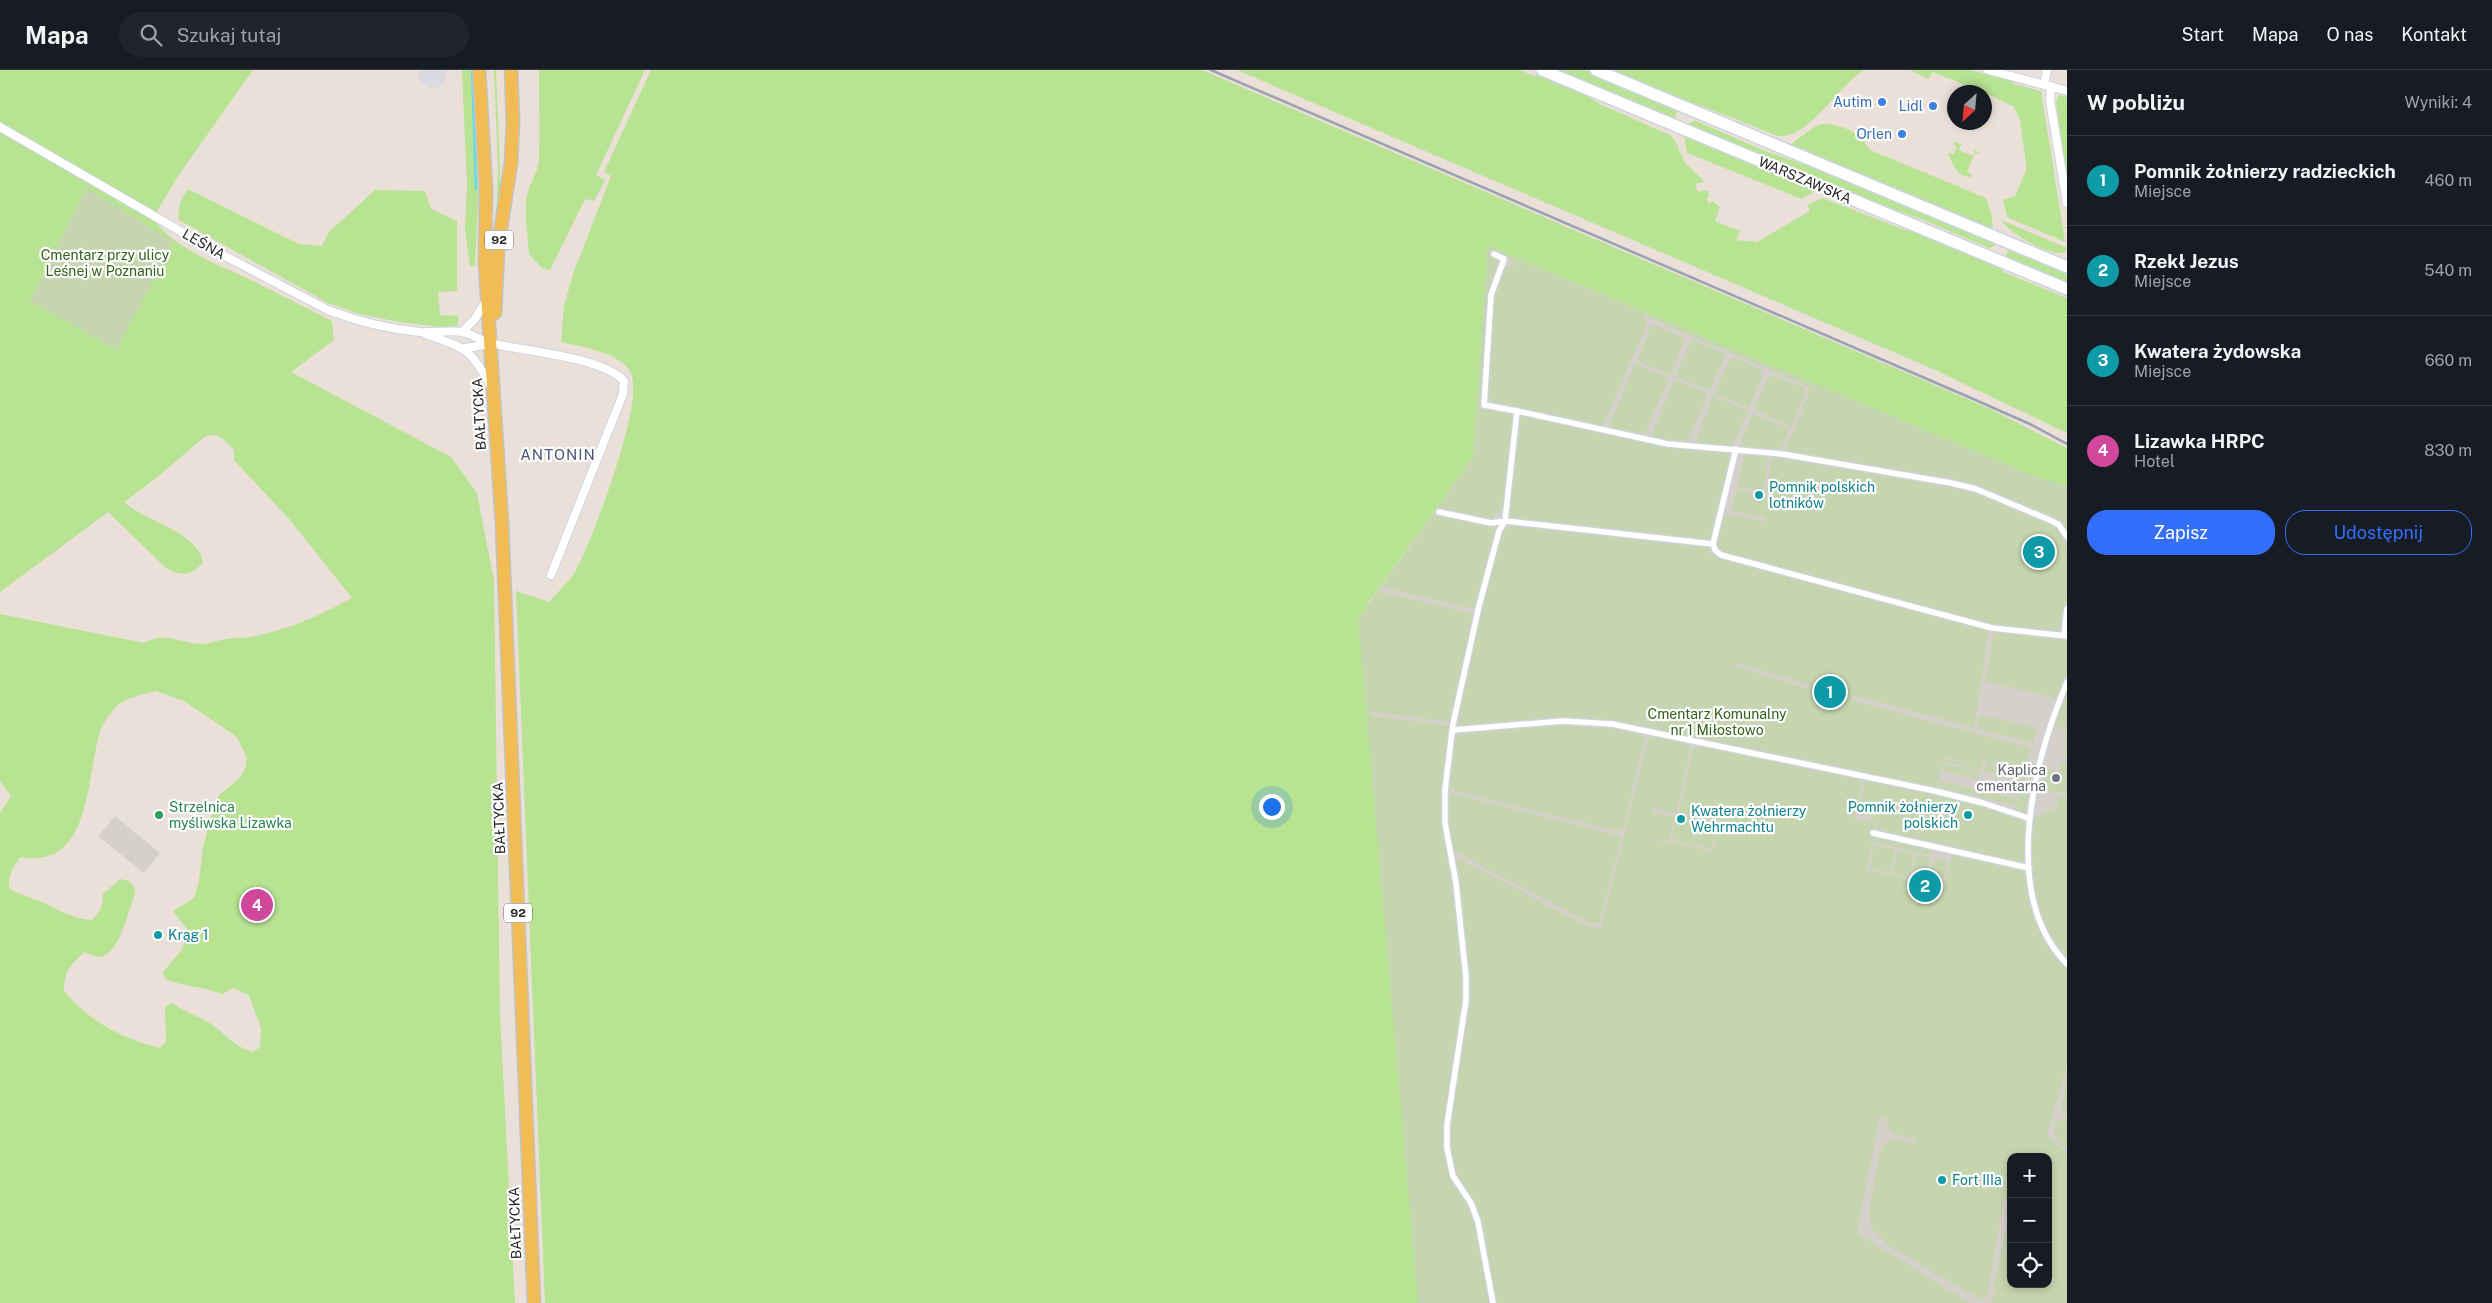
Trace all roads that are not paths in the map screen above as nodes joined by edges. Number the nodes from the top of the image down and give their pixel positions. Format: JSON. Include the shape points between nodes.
{"nodes":[{"id":1,"x":479,"y":70,"type":"edge"},
{"id":2,"x":511,"y":70,"type":"edge"},
{"id":3,"x":1542,"y":70,"type":"edge"},
{"id":4,"x":1596,"y":70,"type":"edge"},
{"id":5,"x":1988,"y":70,"type":"edge"},
{"id":6,"x":2047,"y":70,"type":"edge"},
{"id":7,"x":2047,"y":85,"type":"junction"},
{"id":8,"x":2067,"y":91,"type":"edge"},
{"id":9,"x":1687,"y":108,"type":"junction"},
{"id":10,"x":0,"y":127,"type":"edge"},
{"id":11,"x":1679,"y":128,"type":"junction"},
{"id":12,"x":2067,"y":203,"type":"edge"},
{"id":13,"x":2004,"y":241,"type":"junction"},
{"id":14,"x":1494,"y":254,"type":"dead end"},
{"id":15,"x":1986,"y":256,"type":"junction"},
{"id":16,"x":2066,"y":265,"type":"edge"},
{"id":17,"x":2067,"y":290,"type":"edge"},
{"id":18,"x":487,"y":299,"type":"junction"},
{"id":19,"x":419,"y":332,"type":"junction"},
{"id":20,"x":462,"y":332,"type":"junction"},
{"id":21,"x":490,"y":338,"type":"junction"},
{"id":22,"x":465,"y":348,"type":"junction"},
{"id":23,"x":492,"y":390,"type":"junction"},
{"id":24,"x":1517,"y":411,"type":"junction"},
{"id":25,"x":1736,"y":449,"type":"junction"},
{"id":26,"x":1439,"y":512,"type":"dead end"},
{"id":27,"x":1504,"y":521,"type":"junction"},
{"id":28,"x":2067,"y":536,"type":"edge"},
{"id":29,"x":1713,"y":544,"type":"junction"},
{"id":30,"x":551,"y":575,"type":"dead end"},
{"id":31,"x":2067,"y":609,"type":"edge"},
{"id":32,"x":2065,"y":636,"type":"edge"},
{"id":33,"x":2067,"y":682,"type":"edge"},
{"id":34,"x":1453,"y":730,"type":"junction"},
{"id":35,"x":2028,"y":818,"type":"junction"},
{"id":36,"x":1873,"y":833,"type":"dead end"},
{"id":37,"x":2029,"y":868,"type":"junction"},
{"id":38,"x":2067,"y":964,"type":"edge"},
{"id":39,"x":534,"y":1303,"type":"edge"},
{"id":40,"x":1493,"y":1303,"type":"edge"}],
"edges":[{"from":1,"to":18,"type":"main road","name":"BAŁTYCKA","number":"92","via":[[486,181]]},
{"from":2,"to":21,"type":"main road","name":"BAŁTYCKA","number":"92","via":[[512,163],[498,247],[495,314]]},
{"from":3,"to":11,"type":"main road","name":"WARSZAWSKA"},
{"from":4,"to":9,"type":"main road","name":"WARSZAWSKA"},
{"from":5,"to":7,"type":"street"},
{"from":6,"to":7,"type":"street"},
{"from":7,"to":8,"type":"street"},
{"from":7,"to":12,"type":"street"},
{"from":9,"to":11,"type":"main road"},
{"from":9,"to":13,"type":"main road","name":"WARSZAWSKA"},
{"from":10,"to":19,"type":"street","name":"LEŚNA","via":[[206,246],[328,310],[348,318]]},
{"from":11,"to":15,"type":"main road","name":"WARSZAWSKA"},
{"from":13,"to":15,"type":"main road","via":[[1997,253]]},
{"from":13,"to":16,"type":"main road","name":"WARSZAWSKA"},
{"from":14,"to":24,"type":"street","via":[[1504,259],[1491,295],[1484,405]]},
{"from":15,"to":17,"type":"main road","name":"WARSZAWSKA"},
{"from":18,"to":20,"type":"street","via":[[475,319]]},
{"from":18,"to":21,"type":"main road","name":"BAŁTYCKA","number":"92"},
{"from":19,"to":20,"type":"street","name":"LEŚNA"},
{"from":19,"to":22,"type":"street","name":"LEŚNA"},
{"from":20,"to":21,"type":"street","name":"LEŚNA"},
{"from":21,"to":22,"type":"street","name":"LEŚNA"},
{"from":21,"to":23,"type":"main road","name":"BAŁTYCKA","number":"92"},
{"from":21,"to":30,"type":"street","via":[[580,361],[614,373],[624,381],[624,394]]},
{"from":22,"to":23,"type":"street","via":[[480,365]]},
{"from":23,"to":39,"type":"main road","name":"BAŁTYCKA","number":"92","via":[[502,523]]},
{"from":24,"to":25,"type":"street","via":[[1668,444]]},
{"from":24,"to":27,"type":"street"},
{"from":25,"to":28,"type":"street","via":[[1958,484],[2052,521]]},
{"from":25,"to":29,"type":"street"},
{"from":26,"to":27,"type":"street","via":[[1491,523]]},
{"from":27,"to":29,"type":"street"},
{"from":27,"to":34,"type":"street","via":[[1479,606]]},
{"from":29,"to":32,"type":"street","via":[[1724,557],[1976,624],[2007,631]]},
{"from":31,"to":32,"type":"street"},
{"from":33,"to":35,"type":"street","via":[[2044,750]]},
{"from":34,"to":35,"type":"street","via":[[1564,721],[1612,724],[1944,794]]},
{"from":34,"to":40,"type":"street","via":[[1445,790],[1445,823],[1463,945],[1466,1000],[1447,1125],[1447,1148],[1453,1176],[1478,1222]]},
{"from":35,"to":37,"type":"street"},
{"from":36,"to":37,"type":"street"},
{"from":37,"to":38,"type":"street","via":[[2044,931]]}]}
